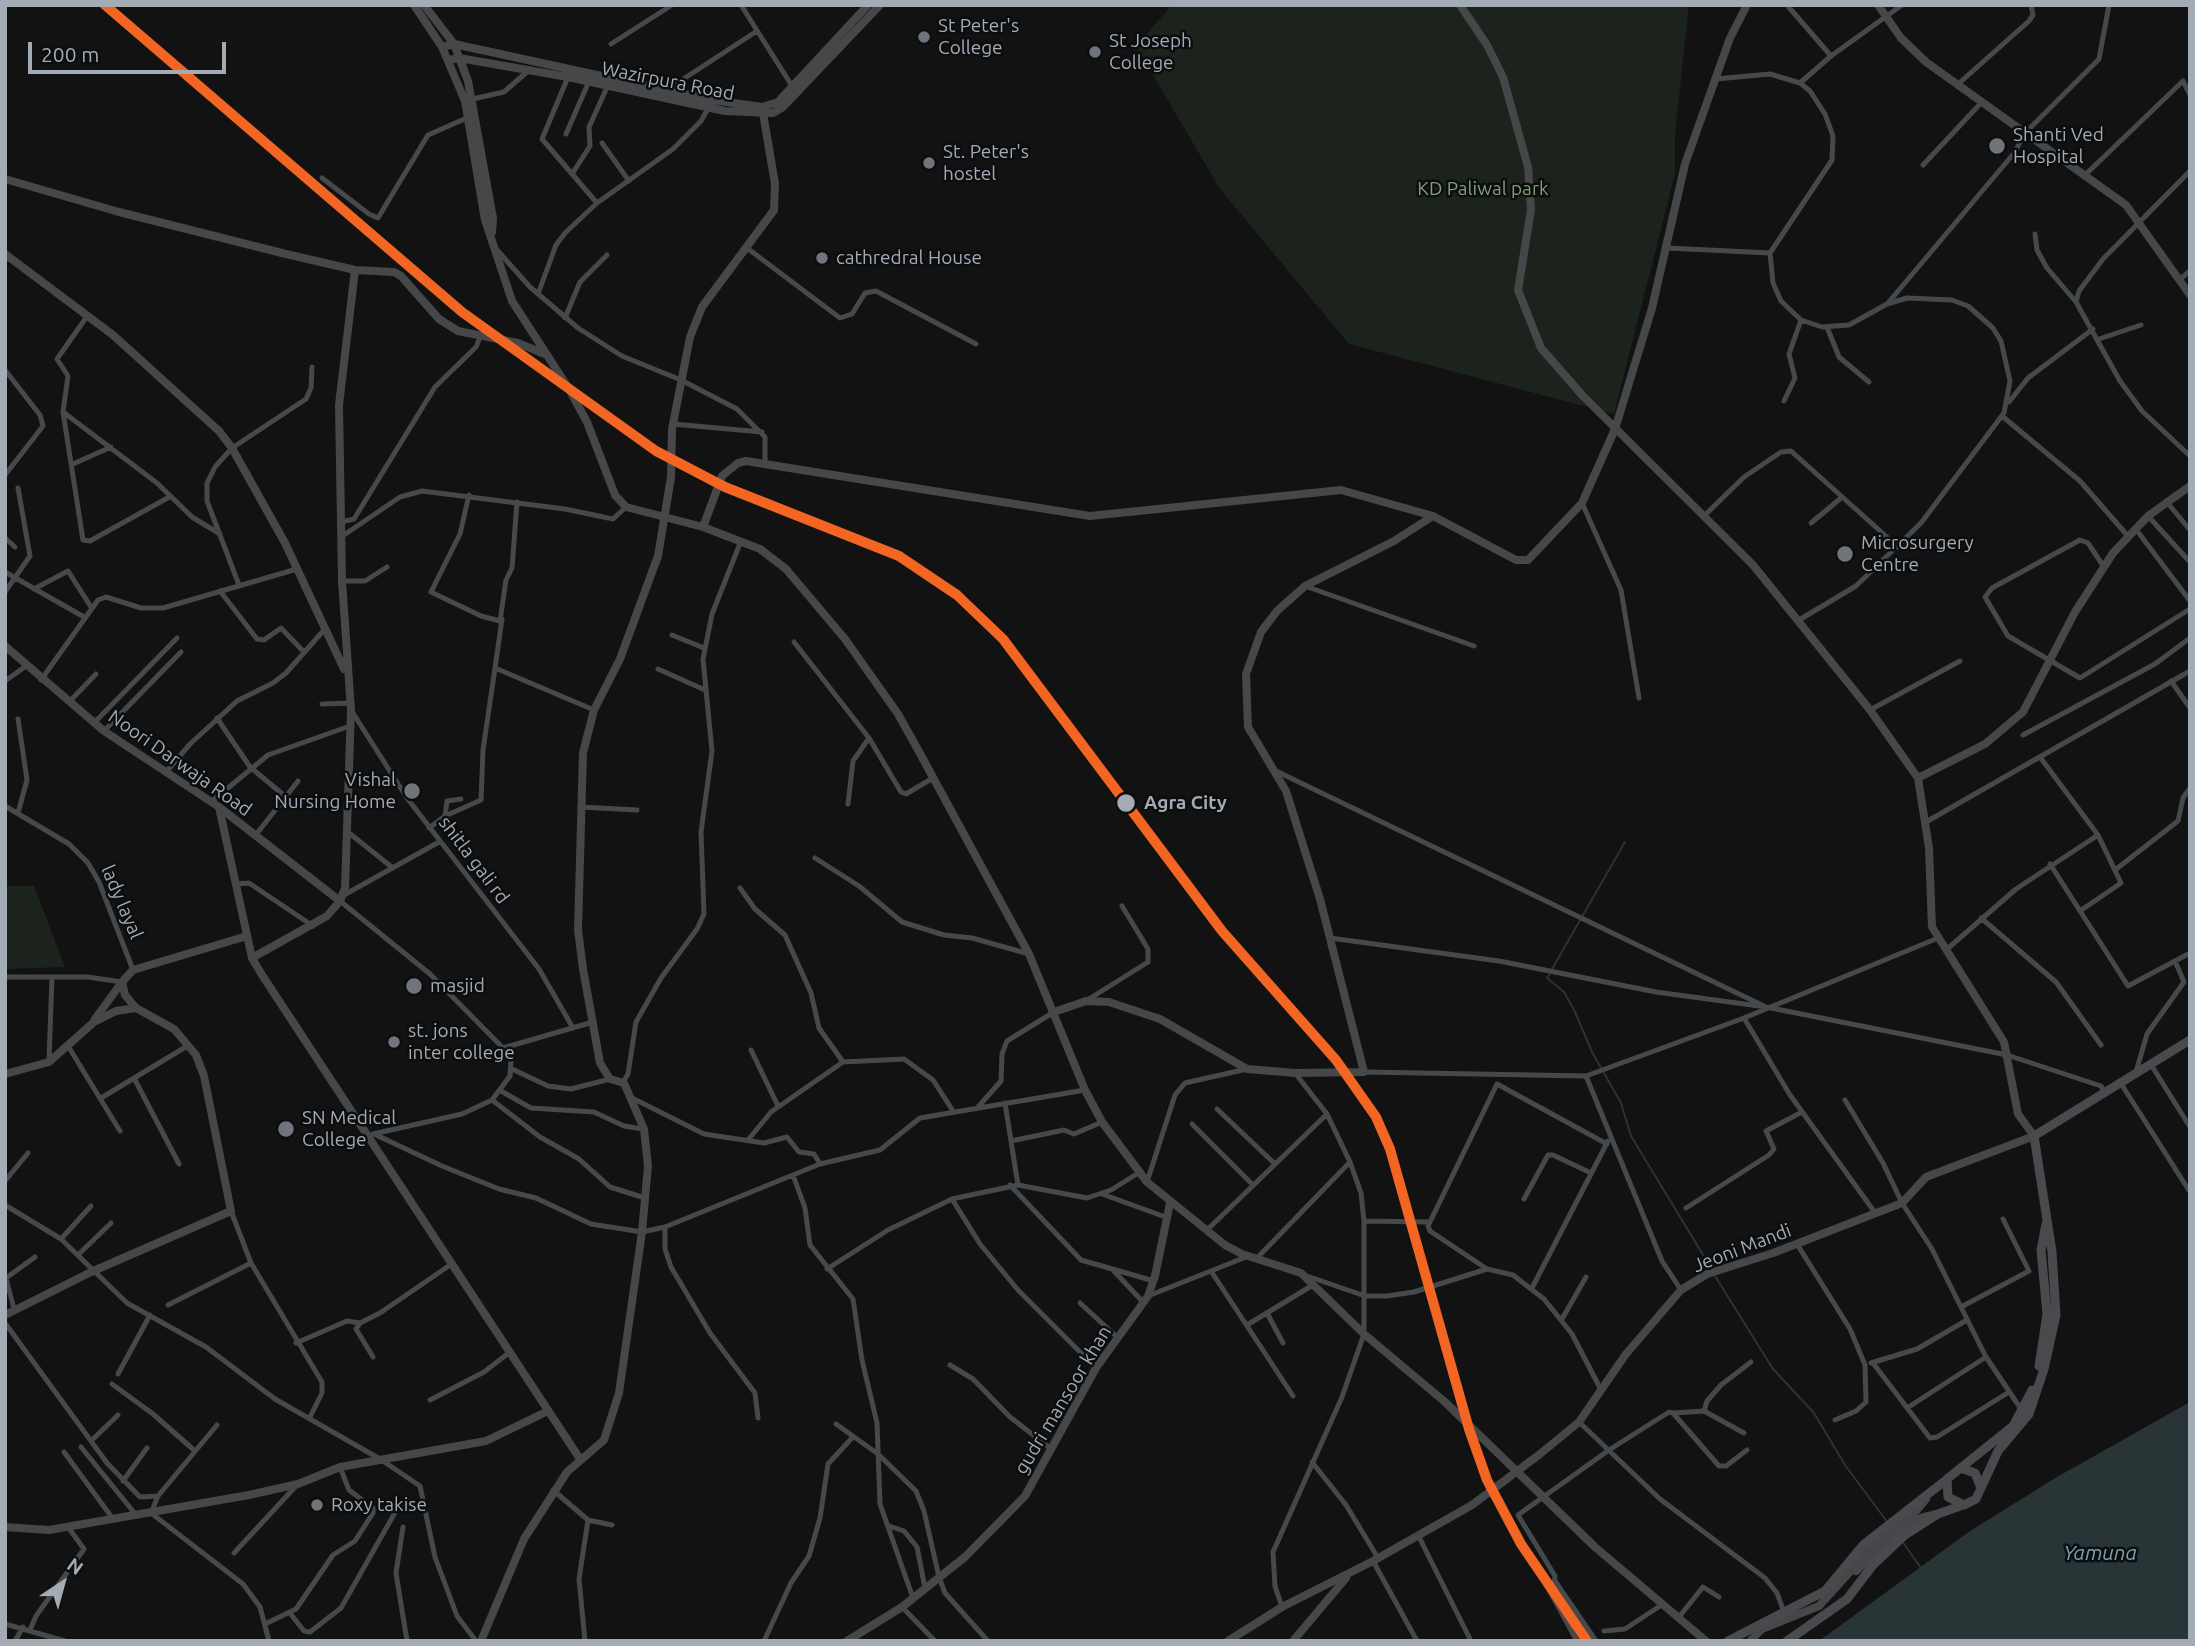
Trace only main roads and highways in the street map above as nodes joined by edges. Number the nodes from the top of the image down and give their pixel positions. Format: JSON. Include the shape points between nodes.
{"nodes":[{"id":1,"x":2190,"y":1040,"type":"edge"},
{"id":2,"x":2047,"y":1219,"type":"junction"},
{"id":3,"x":1964,"y":1469,"type":"junction"},
{"id":4,"x":1947,"y":1479,"type":"junction"},
{"id":5,"x":1981,"y":1488,"type":"junction"},
{"id":6,"x":1964,"y":1505,"type":"junction"},
{"id":7,"x":1899,"y":1527,"type":"junction"},
{"id":8,"x":1888,"y":1536,"type":"junction"},
{"id":9,"x":1728,"y":1641,"type":"edge"},
{"id":10,"x":1787,"y":1641,"type":"edge"}],
"edges":[{"from":1,"to":2,"type":"main road","via":[[2034,1136]]},
{"from":2,"to":3,"type":"main road","via":[[2041,1266],[2047,1314],[2036,1377],[2013,1426]]},
{"from":2,"to":5,"type":"main road","via":[[2056,1315],[2044,1369],[2029,1415],[1998,1451]]},
{"from":3,"to":4,"type":"main road","via":[[1955,1470]]},
{"from":3,"to":5,"type":"main road","via":[[1975,1473]]},
{"from":4,"to":6,"type":"main road","via":[[1948,1497]]},
{"from":4,"to":7,"type":"main road"},
{"from":5,"to":6,"type":"main road","via":[[1976,1499]]},
{"from":6,"to":7,"type":"main road"},
{"from":7,"to":8,"type":"main road"},
{"from":7,"to":8,"type":"main road"},
{"from":8,"to":9,"type":"main road","via":[[1863,1545],[1825,1591],[1785,1616]]},
{"from":8,"to":10,"type":"main road","via":[[1847,1599]]}]}
